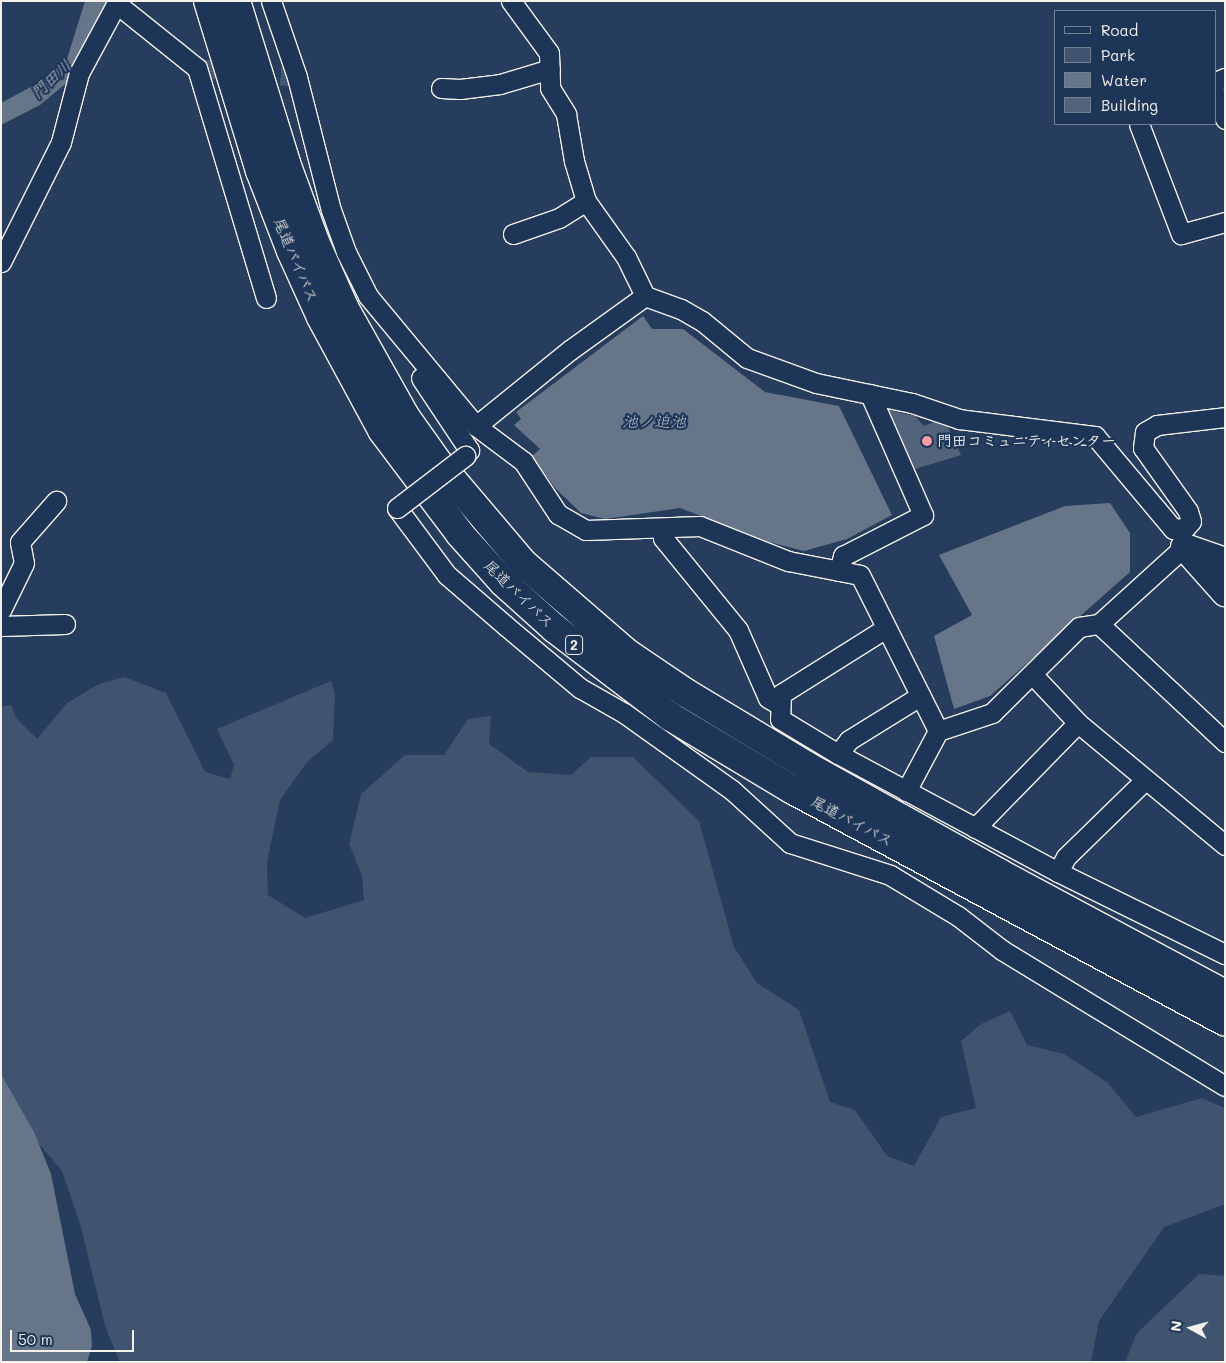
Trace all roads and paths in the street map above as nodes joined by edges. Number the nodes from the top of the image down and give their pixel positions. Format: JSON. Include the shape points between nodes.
{"nodes":[{"id":1,"x":208,"y":1,"type":"edge"},
{"id":2,"x":236,"y":1,"type":"edge"},
{"id":3,"x":271,"y":1,"type":"edge"},
{"id":4,"x":511,"y":1,"type":"edge"},
{"id":5,"x":117,"y":3,"type":"edge"},
{"id":6,"x":550,"y":68,"type":"junction"},
{"id":7,"x":441,"y":88,"type":"dead end"},
{"id":8,"x":1216,"y":96,"type":"edge"},
{"id":9,"x":1225,"y":119,"type":"edge"},
{"id":10,"x":1138,"y":125,"type":"edge"},
{"id":11,"x":586,"y":201,"type":"junction"},
{"id":12,"x":1225,"y":222,"type":"edge"},
{"id":13,"x":513,"y":234,"type":"dead end"},
{"id":14,"x":1,"y":262,"type":"edge"},
{"id":15,"x":645,"y":296,"type":"junction"},
{"id":16,"x":266,"y":298,"type":"dead end"},
{"id":17,"x":398,"y":335,"type":"junction"},
{"id":18,"x":870,"y":394,"type":"junction"},
{"id":19,"x":1225,"y":417,"type":"edge"},
{"id":20,"x":476,"y":426,"type":"junction"},
{"id":21,"x":56,"y":501,"type":"dead end"},
{"id":22,"x":663,"y":528,"type":"junction"},
{"id":23,"x":1184,"y":547,"type":"junction"},
{"id":24,"x":1225,"y":561,"type":"edge"},
{"id":25,"x":839,"y":571,"type":"junction"},
{"id":26,"x":1225,"y":594,"type":"edge"},
{"id":27,"x":1,"y":610,"type":"edge"},
{"id":28,"x":65,"y":624,"type":"dead end"},
{"id":29,"x":1099,"y":624,"type":"junction"},
{"id":30,"x":1,"y":626,"type":"edge"},
{"id":31,"x":886,"y":628,"type":"junction"},
{"id":32,"x":1032,"y":674,"type":"junction"},
{"id":33,"x":920,"y":696,"type":"junction"},
{"id":34,"x":780,"y":705,"type":"junction"},
{"id":35,"x":1078,"y":723,"type":"junction"},
{"id":36,"x":938,"y":731,"type":"junction"},
{"id":37,"x":1225,"y":742,"type":"edge"},
{"id":38,"x":838,"y":754,"type":"junction"},
{"id":39,"x":1144,"y":780,"type":"junction"},
{"id":40,"x":906,"y":791,"type":"junction"},
{"id":41,"x":975,"y":828,"type":"junction"},
{"id":42,"x":1225,"y":845,"type":"edge"},
{"id":43,"x":1058,"y":872,"type":"junction"},
{"id":44,"x":998,"y":873,"type":"junction"},
{"id":45,"x":1225,"y":954,"type":"edge"},
{"id":46,"x":1225,"y":976,"type":"edge"},
{"id":47,"x":1169,"y":992,"type":"junction"},
{"id":48,"x":1225,"y":994,"type":"edge"},
{"id":49,"x":1225,"y":1022,"type":"edge"},
{"id":50,"x":1225,"y":1029,"type":"edge"},
{"id":51,"x":1225,"y":1086,"type":"edge"}],
"edges":[{"from":1,"to":47,"type":"highway","name":"尾道バイパス","number":"2","via":[[260,171],[290,251],[330,334],[382,430],[417,480],[504,582],[554,628],[671,717],[793,790]]},
{"from":2,"to":44,"type":"highway","name":"尾道バイパス","number":"2","via":[[286,163],[315,242],[345,309],[405,416],[482,518],[523,563],[627,653],[686,693],[807,766]]},
{"from":3,"to":17,"type":"street","via":[[297,77],[330,210],[368,296]]},
{"from":4,"to":6,"type":"street","via":[[549,53]]},
{"from":5,"to":14,"type":"street","via":[[80,73],[61,142]]},
{"from":5,"to":16,"type":"street","via":[[197,68]]},
{"from":6,"to":7,"type":"street","via":[[500,84]]},
{"from":6,"to":11,"type":"street","via":[[550,88],[566,114],[574,161]]},
{"from":8,"to":9,"type":"street"},
{"from":10,"to":12,"type":"street","via":[[1181,234]]},
{"from":11,"to":13,"type":"street","via":[[559,218]]},
{"from":11,"to":15,"type":"street","via":[[626,257]]},
{"from":15,"to":18,"type":"street","via":[[682,309],[702,321],[747,358],[816,383]]},
{"from":15,"to":20,"type":"street","via":[[540,373]]},
{"from":17,"to":20,"type":"street"},
{"from":17,"to":51,"type":"street","bridge":true,"via":[[396,343],[469,450],[397,508],[447,575],[580,688],[624,713],[732,790],[790,843],[890,875],[958,916],[1002,950]]},
{"from":18,"to":19,"type":"street","via":[[912,403],[959,419],[1095,436],[1174,529],[1185,528],[1191,520],[1143,448],[1145,432],[1157,425]]},
{"from":18,"to":25,"type":"street","via":[[924,516],[843,556]]},
{"from":20,"to":22,"type":"street","via":[[523,462],[558,514],[586,530]]},
{"from":21,"to":27,"type":"street","via":[[20,542],[24,563]]},
{"from":22,"to":25,"type":"street","via":[[700,526],[788,561]]},
{"from":22,"to":34,"type":"street","via":[[663,538],[738,630],[768,698]]},
{"from":23,"to":24,"type":"street"},
{"from":23,"to":26,"type":"street"},
{"from":23,"to":29,"type":"street"},
{"from":25,"to":31,"type":"street","via":[[860,576]]},
{"from":28,"to":30,"type":"street"},
{"from":29,"to":32,"type":"street","via":[[1078,627]]},
{"from":29,"to":37,"type":"street"},
{"from":31,"to":33,"type":"street"},
{"from":31,"to":34,"type":"street","via":[[781,694]]},
{"from":32,"to":35,"type":"street"},
{"from":32,"to":36,"type":"street","via":[[992,714]]},
{"from":33,"to":36,"type":"street"},
{"from":33,"to":38,"type":"street","via":[[848,740]]},
{"from":34,"to":38,"type":"street","via":[[780,719]]},
{"from":35,"to":39,"type":"street"},
{"from":35,"to":41,"type":"street"},
{"from":36,"to":40,"type":"street"},
{"from":38,"to":40,"type":"street"},
{"from":39,"to":42,"type":"street"},
{"from":39,"to":43,"type":"street","via":[[1066,857]]},
{"from":40,"to":41,"type":"street"},
{"from":41,"to":43,"type":"street"},
{"from":43,"to":45,"type":"street"},
{"from":44,"to":46,"type":"highway"},
{"from":44,"to":48,"type":"highway","name":"尾道バイパス","number":"2"},
{"from":47,"to":49,"type":"highway","name":"尾道バイパス","number":"2"},
{"from":47,"to":50,"type":"highway"}]}
